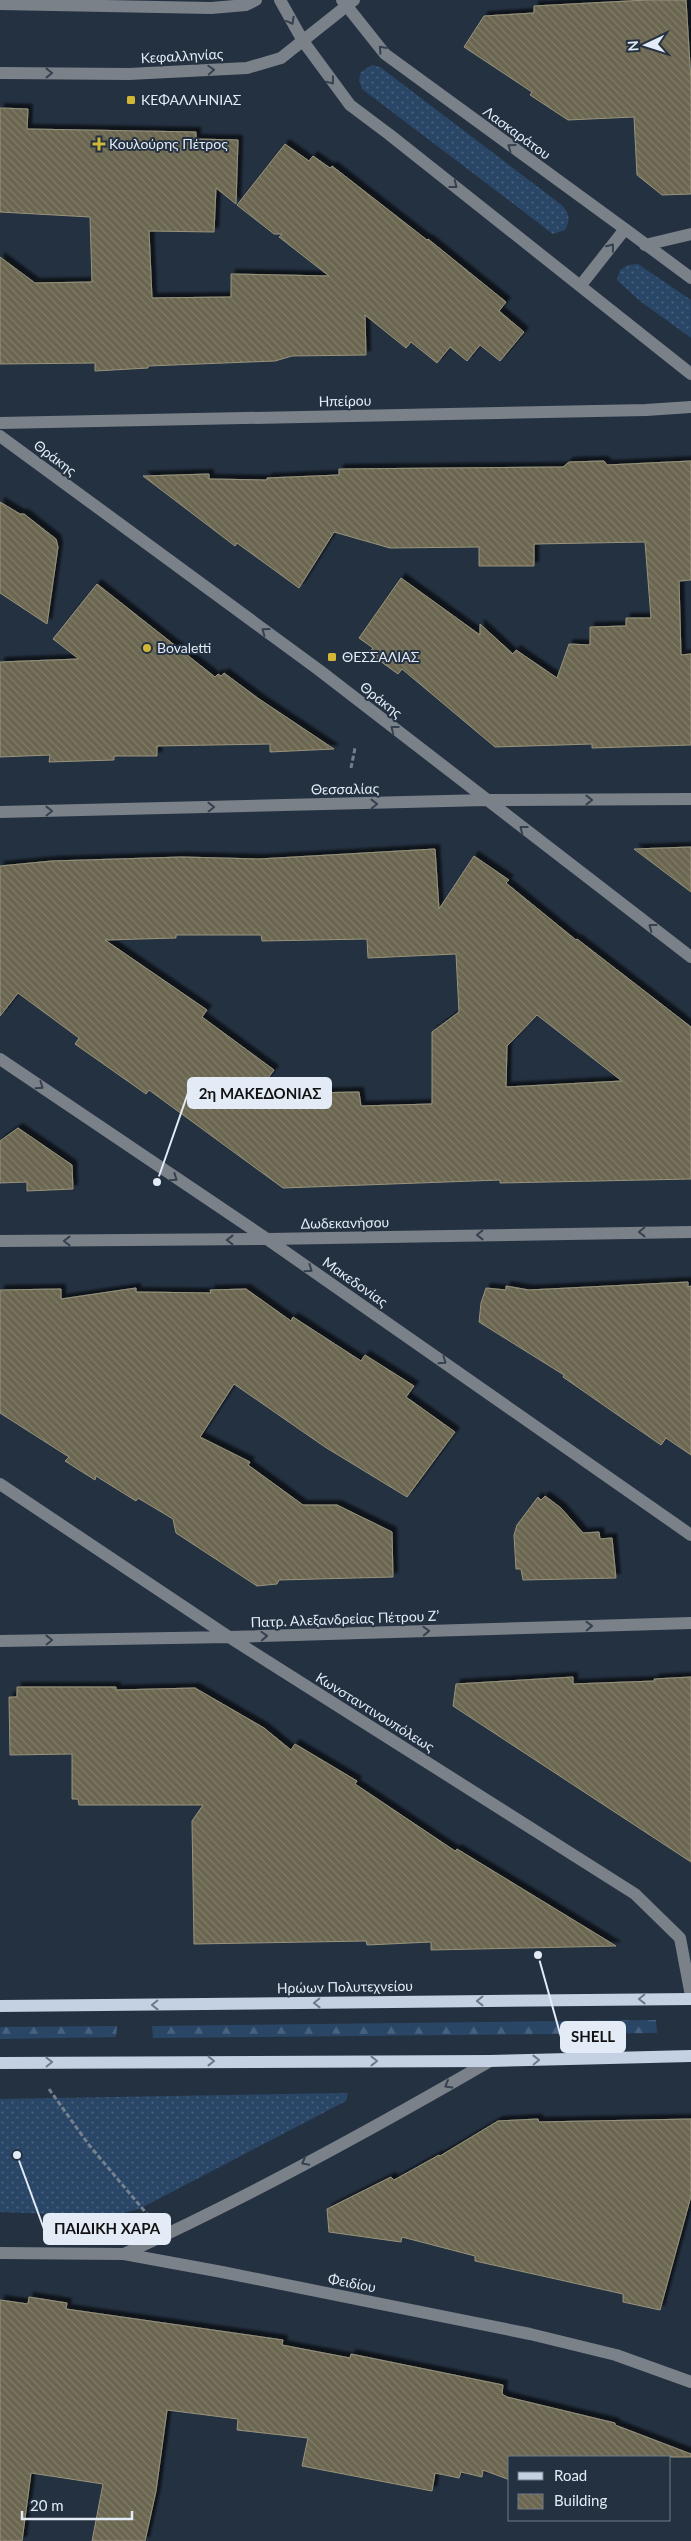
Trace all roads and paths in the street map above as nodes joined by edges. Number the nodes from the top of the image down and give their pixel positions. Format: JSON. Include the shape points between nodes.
{"nodes":[{"id":1,"x":256,"y":0,"type":"edge"},
{"id":2,"x":280,"y":0,"type":"edge"},
{"id":3,"x":348,"y":2,"type":"edge"},
{"id":4,"x":0,"y":4,"type":"edge"},
{"id":5,"x":303,"y":41,"type":"junction"},
{"id":6,"x":0,"y":73,"type":"edge"},
{"id":7,"x":625,"y":229,"type":"junction"},
{"id":8,"x":691,"y":234,"type":"edge"},
{"id":9,"x":645,"y":245,"type":"junction"},
{"id":10,"x":691,"y":278,"type":"edge"},
{"id":11,"x":581,"y":285,"type":"junction"},
{"id":12,"x":691,"y":374,"type":"edge"},
{"id":13,"x":691,"y":407,"type":"edge"},
{"id":14,"x":0,"y":423,"type":"edge"},
{"id":15,"x":0,"y":436,"type":"edge"},
{"id":16,"x":355,"y":748,"type":"dead end"},
{"id":17,"x":350,"y":768,"type":"dead end"},
{"id":18,"x":691,"y":799,"type":"edge"},
{"id":19,"x":486,"y":800,"type":"junction"},
{"id":20,"x":0,"y":812,"type":"edge"},
{"id":21,"x":691,"y":957,"type":"edge"},
{"id":22,"x":0,"y":1058,"type":"edge"},
{"id":23,"x":691,"y":1232,"type":"edge"},
{"id":24,"x":267,"y":1239,"type":"junction"},
{"id":25,"x":0,"y":1241,"type":"edge"},
{"id":26,"x":0,"y":1484,"type":"edge"},
{"id":27,"x":691,"y":1534,"type":"edge"},
{"id":28,"x":691,"y":1623,"type":"edge"},
{"id":29,"x":229,"y":1637,"type":"junction"},
{"id":30,"x":0,"y":1641,"type":"edge"},
{"id":31,"x":691,"y":1998,"type":"edge"},
{"id":32,"x":0,"y":2006,"type":"edge"},
{"id":33,"x":691,"y":2056,"type":"edge"},
{"id":34,"x":490,"y":2061,"type":"junction"},
{"id":35,"x":31,"y":2062,"type":"junction"},
{"id":36,"x":0,"y":2063,"type":"edge"},
{"id":37,"x":165,"y":2235,"type":"junction"},
{"id":38,"x":0,"y":2253,"type":"edge"},
{"id":39,"x":124,"y":2254,"type":"junction"},
{"id":40,"x":691,"y":2382,"type":"edge"}],
"edges":[{"from":1,"to":4,"type":"street","via":[[211,8]]},
{"from":2,"to":5,"type":"street","one_way":true},
{"from":3,"to":5,"type":"street","name":"Κεφαλληνίας"},
{"from":7,"to":3,"type":"street","name":"Λασκαράτου","one_way":true,"via":[[385,54]]},
{"from":6,"to":5,"type":"street","name":"Κεφαλληνίας","one_way":true,"via":[[129,74],[239,68],[281,58]]},
{"from":5,"to":11,"type":"street","one_way":true,"via":[[350,106]]},
{"from":7,"to":9,"type":"street","name":"Λασκαράτου"},
{"from":11,"to":7,"type":"street","one_way":true},
{"from":8,"to":9,"type":"street"},
{"from":9,"to":10,"type":"street"},
{"from":11,"to":12,"type":"street"},
{"from":13,"to":14,"type":"street","name":"Ηπείρου"},
{"from":19,"to":15,"type":"street","name":"Θράκης","one_way":true,"via":[[319,670]]},
{"from":16,"to":17,"type":"path"},
{"from":19,"to":18,"type":"street","name":"Θεσσαλίας","one_way":true},
{"from":20,"to":19,"type":"street","name":"Θεσσαλίας","one_way":true},
{"from":21,"to":19,"type":"street","name":"Θράκης","one_way":true},
{"from":22,"to":24,"type":"street","name":"Μακεδονίας","one_way":true},
{"from":23,"to":24,"type":"street","name":"Δωδεκανήσου","one_way":true},
{"from":24,"to":25,"type":"street","name":"Δωδεκανήσου","one_way":true},
{"from":24,"to":27,"type":"street","name":"Μακεδονίας","one_way":true},
{"from":26,"to":29,"type":"street","name":"Κωνσταντινουπόλεως"},
{"from":29,"to":28,"type":"street","name":"Πατρ. Αλεξανδρείας Πέτρου Ζ’","one_way":true},
{"from":30,"to":29,"type":"street","name":"Πατρ. Αλεξανδρείας Πέτρου Ζ’","one_way":true},
{"from":29,"to":31,"type":"street","name":"Κωνσταντινουπόλεως","via":[[634,1894],[680,1938]]},
{"from":31,"to":32,"type":"main road","name":"Ηρώων Πολυτεχνείου","one_way":true},
{"from":34,"to":33,"type":"main road","one_way":true},
{"from":35,"to":34,"type":"main road","one_way":true},
{"from":34,"to":37,"type":"street","one_way":true,"via":[[401,2112]]},
{"from":35,"to":36,"type":"main road"},
{"from":35,"to":37,"type":"path","via":[[88,2145]]},
{"from":37,"to":39,"type":"street"},
{"from":38,"to":39,"type":"street","name":"Φειδίου"},
{"from":39,"to":40,"type":"street","name":"Φειδίου","via":[[530,2334],[616,2355]]}]}
